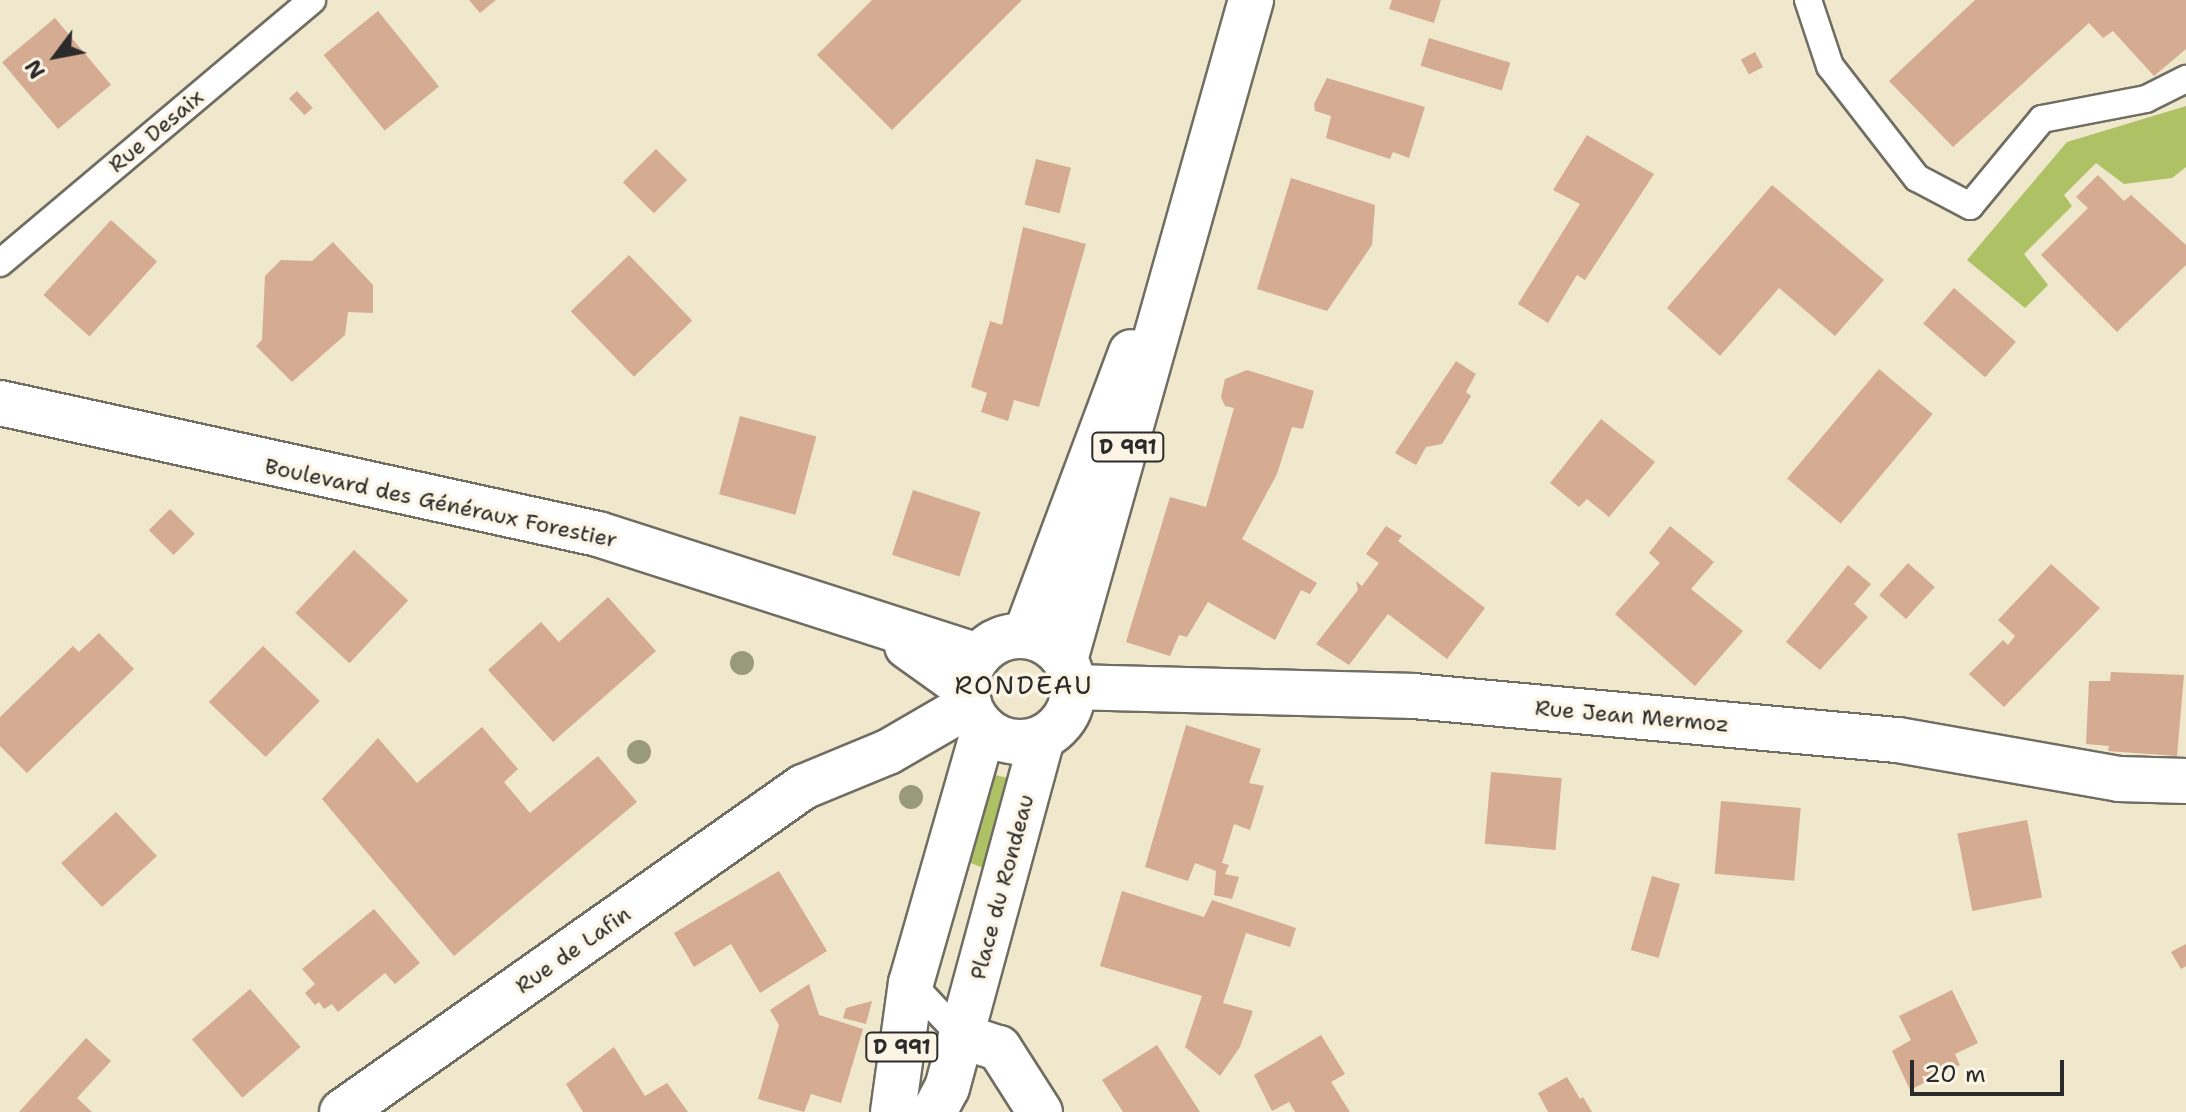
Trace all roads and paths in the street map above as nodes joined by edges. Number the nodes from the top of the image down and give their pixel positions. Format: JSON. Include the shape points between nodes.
{"nodes":[{"id":1,"x":312,"y":0,"type":"edge"},
{"id":2,"x":1251,"y":0,"type":"edge"},
{"id":3,"x":1808,"y":0,"type":"edge"},
{"id":4,"x":2186,"y":79,"type":"edge"},
{"id":5,"x":1183,"y":232,"type":"junction"},
{"id":6,"x":0,"y":263,"type":"edge"},
{"id":7,"x":0,"y":403,"type":"edge"},
{"id":8,"x":1025,"y":636,"type":"junction"},
{"id":9,"x":1069,"y":673,"type":"junction"},
{"id":10,"x":975,"y":694,"type":"junction"},
{"id":11,"x":1042,"y":738,"type":"junction"},
{"id":12,"x":2186,"y":781,"type":"edge"},
{"id":13,"x":911,"y":983,"type":"junction"},
{"id":14,"x":961,"y":1036,"type":"junction"},
{"id":15,"x":342,"y":1112,"type":"edge"},
{"id":16,"x":893,"y":1112,"type":"edge"},
{"id":17,"x":934,"y":1112,"type":"edge"},
{"id":18,"x":1040,"y":1112,"type":"edge"}],
"edges":[{"from":1,"to":6,"type":"lane","name":"Rue Desaix"},
{"from":2,"to":5,"type":"street","number":"D 991"},
{"from":3,"to":4,"type":"lane","via":[[1830,66],[1917,178],[1970,206],[2042,119],[2146,99]]},
{"from":5,"to":8,"type":"street","number":"D 991","via":[[1108,406]]},
{"from":5,"to":9,"type":"street","number":"D 991"},
{"from":7,"to":10,"type":"street","name":"Boulevard des Généraux Forestier","via":[[598,534],[876,623]]},
{"from":8,"to":9,"type":"street","via":[[1041,639]]},
{"from":8,"to":10,"type":"street","via":[[1007,637]]},
{"from":9,"to":11,"type":"street","name":"Place du Rondeau","via":[[1066,717]]},
{"from":9,"to":12,"type":"street","name":"Rue Jean Mermoz","via":[[1413,696],[1898,740],[2119,779]]},
{"from":10,"to":11,"type":"street","via":[[1011,741]]},
{"from":10,"to":13,"type":"street","number":"D 991"},
{"from":10,"to":15,"type":"street","name":"Rue de Lafin","via":[[888,752],[803,787]]},
{"from":11,"to":14,"type":"street","name":"Place du Rondeau","number":"D 991"},
{"from":13,"to":14,"type":"lane"},
{"from":13,"to":16,"type":"street","number":"D 991"},
{"from":14,"to":17,"type":"street","number":"D 991","via":[[947,1088]]},
{"from":14,"to":18,"type":"street","via":[[999,1048]]}]}
